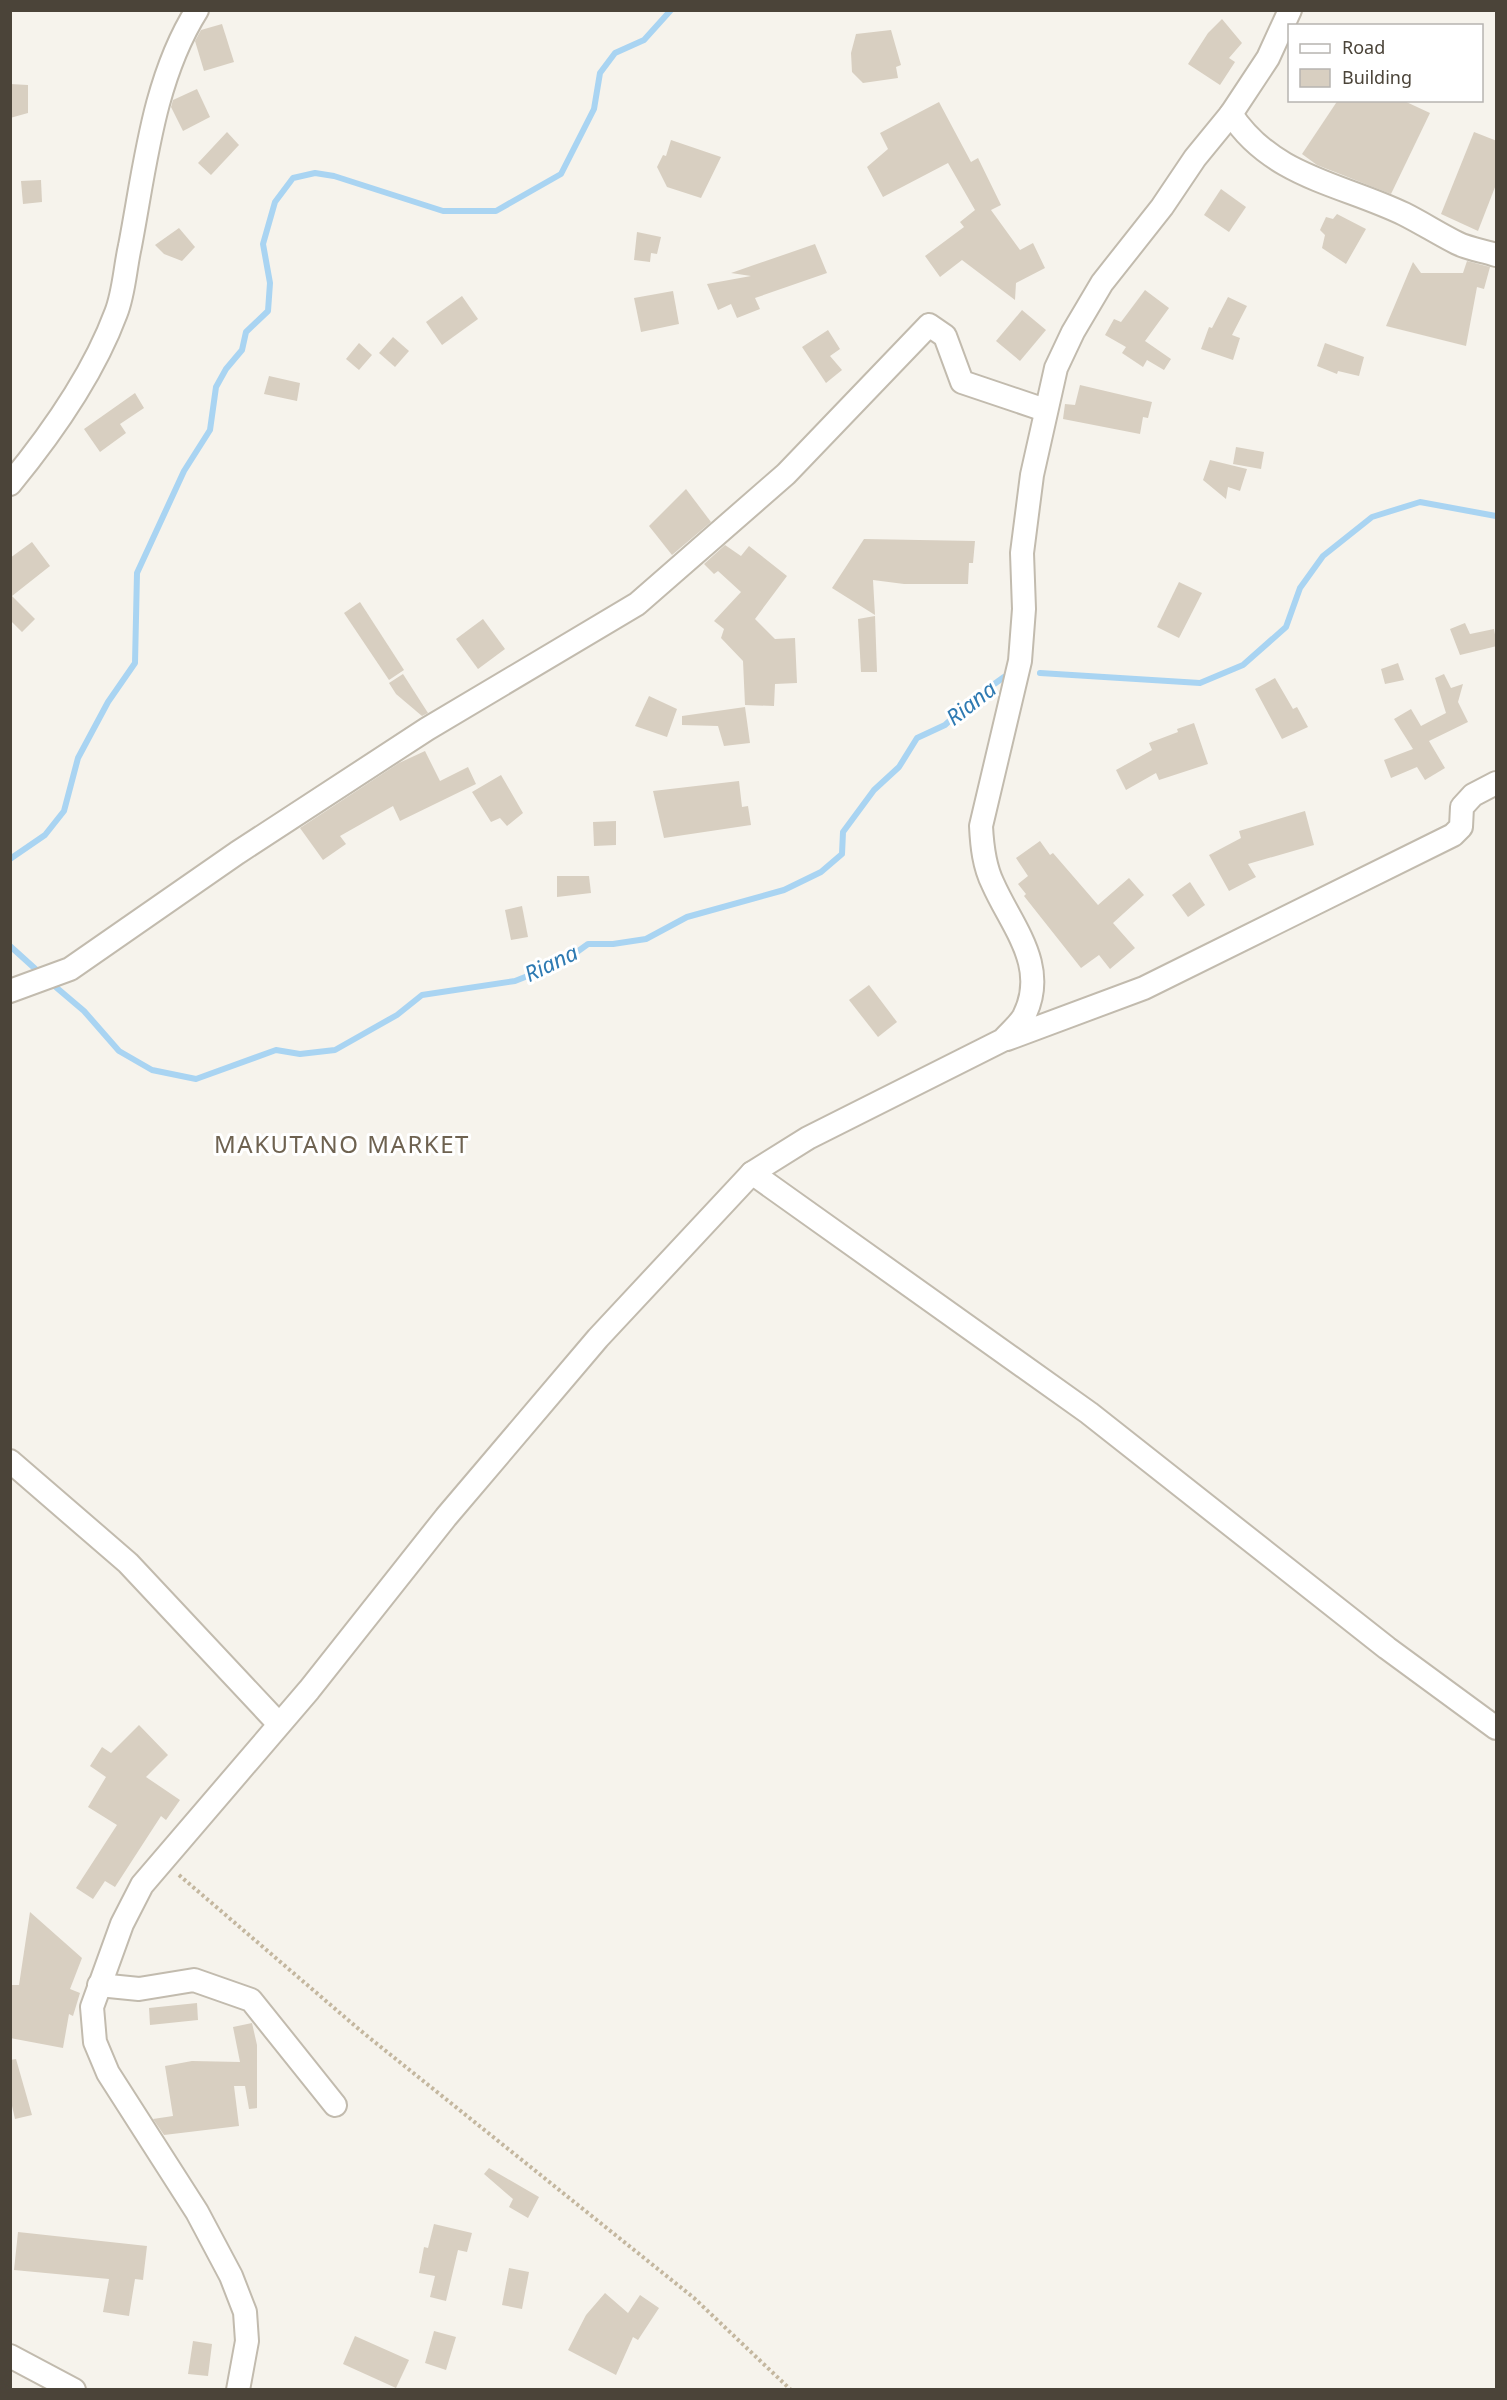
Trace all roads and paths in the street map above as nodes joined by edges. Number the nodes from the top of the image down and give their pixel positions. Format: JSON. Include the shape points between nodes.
{"nodes":[{"id":1,"x":197,"y":10,"type":"edge"},
{"id":2,"x":1290,"y":10,"type":"edge"},
{"id":3,"x":1231,"y":114,"type":"junction"},
{"id":4,"x":1497,"y":255,"type":"edge"},
{"id":5,"x":1045,"y":411,"type":"junction"},
{"id":6,"x":10,"y":484,"type":"edge"},
{"id":7,"x":1497,"y":783,"type":"edge"},
{"id":8,"x":10,"y":991,"type":"edge"},
{"id":9,"x":1003,"y":1040,"type":"junction"},
{"id":10,"x":752,"y":1173,"type":"junction"},
{"id":11,"x":10,"y":1461,"type":"edge"},
{"id":12,"x":278,"y":1723,"type":"junction"},
{"id":13,"x":1497,"y":1728,"type":"edge"},
{"id":14,"x":163,"y":1861,"type":"junction"},
{"id":15,"x":99,"y":1985,"type":"junction"},
{"id":16,"x":335,"y":2105,"type":"dead end"},
{"id":17,"x":10,"y":2356,"type":"edge"},
{"id":18,"x":74,"y":2390,"type":"edge"},
{"id":19,"x":238,"y":2390,"type":"edge"},
{"id":20,"x":791,"y":2390,"type":"edge"}],
"edges":[{"from":1,"to":6,"type":"street","via":[[182,34],[156,111],[117,312],[92,364],[47,439]]},
{"from":2,"to":3,"type":"street","via":[[1268,58]]},
{"from":3,"to":4,"type":"street","via":[[1242,130],[1270,155],[1318,182],[1402,213],[1459,244]]},
{"from":3,"to":5,"type":"street","via":[[1102,283],[1065,350]]},
{"from":5,"to":8,"type":"street","via":[[962,382],[945,336],[929,325],[786,474],[637,604],[427,729],[70,969]]},
{"from":5,"to":9,"type":"street","via":[[1022,554],[1024,609],[1020,661],[981,826],[983,854],[992,884],[1027,946],[1033,970],[1031,994],[1023,1017]]},
{"from":7,"to":9,"type":"street","via":[[1473,795],[1462,807],[1461,827],[1453,835],[1144,988]]},
{"from":9,"to":10,"type":"street","via":[[808,1138]]},
{"from":10,"to":12,"type":"street","via":[[598,1338]]},
{"from":10,"to":13,"type":"street","via":[[1089,1413],[1387,1648]]},
{"from":11,"to":12,"type":"street","via":[[128,1563]]},
{"from":12,"to":14,"type":"street"},
{"from":14,"to":15,"type":"street","via":[[142,1885]]},
{"from":14,"to":20,"type":"path","via":[[361,2031],[694,2298]]},
{"from":15,"to":16,"type":"street","via":[[139,1989],[194,1980],[251,2000]]},
{"from":15,"to":19,"type":"street","via":[[92,2007],[95,2042],[108,2073],[197,2212],[245,2312],[247,2341]]},
{"from":17,"to":18,"type":"street"}]}
